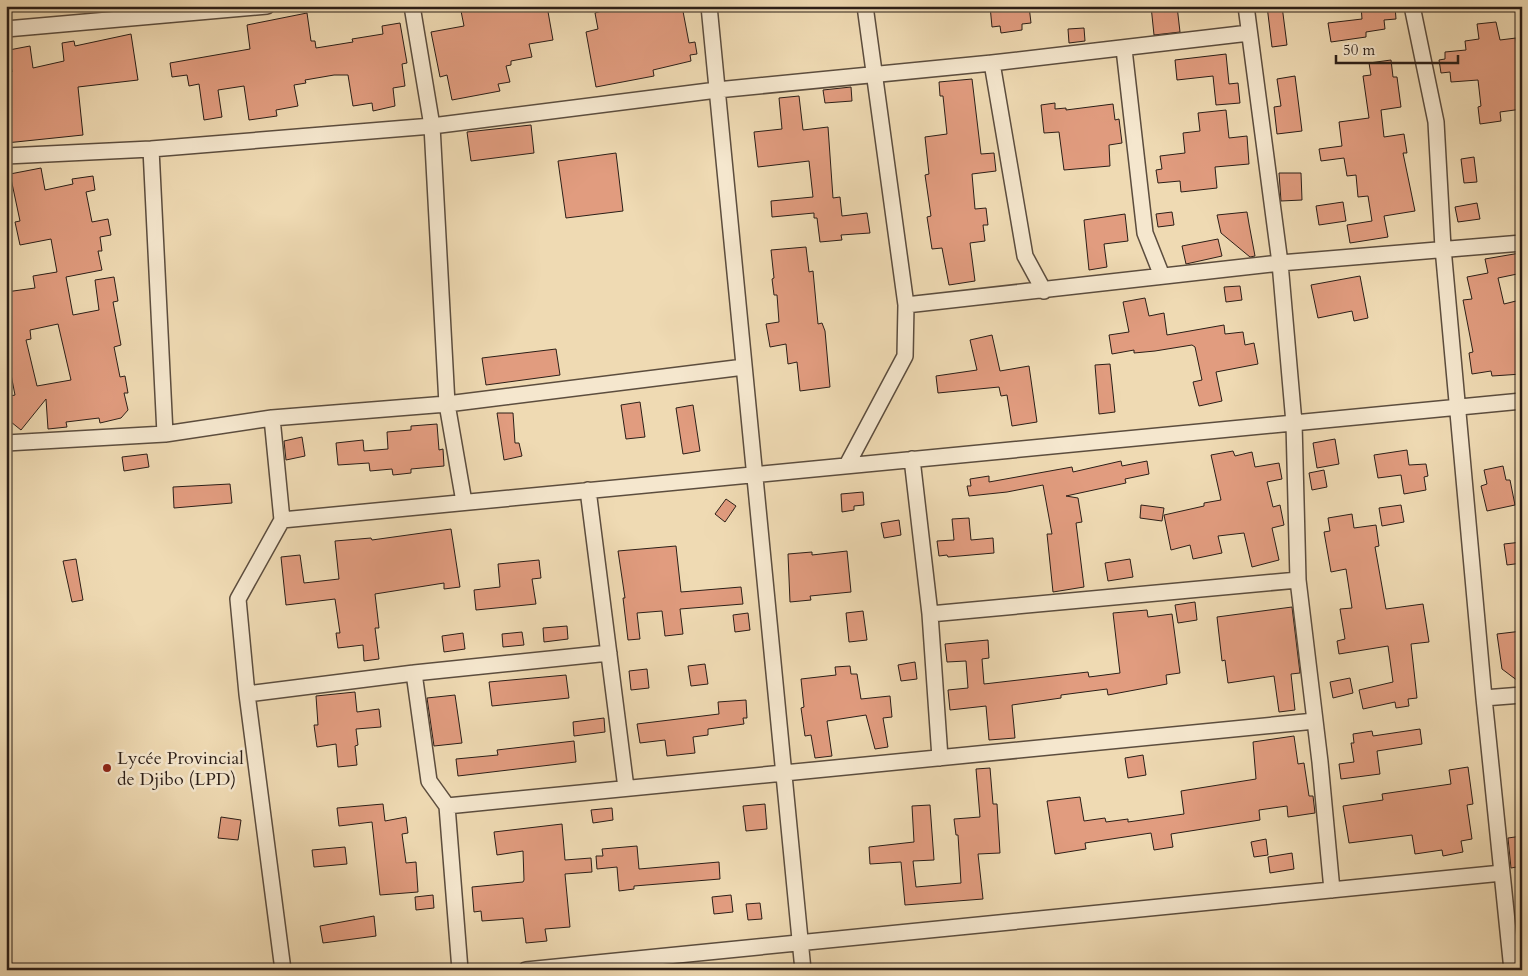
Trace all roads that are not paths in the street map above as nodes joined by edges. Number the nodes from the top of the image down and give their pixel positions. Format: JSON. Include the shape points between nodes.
{"nodes":[{"id":1,"x":266,"y":6,"type":"edge"},
{"id":2,"x":412,"y":6,"type":"edge"},
{"id":3,"x":709,"y":6,"type":"edge"},
{"id":4,"x":865,"y":6,"type":"edge"},
{"id":5,"x":1246,"y":6,"type":"edge"},
{"id":6,"x":1412,"y":6,"type":"edge"},
{"id":7,"x":6,"y":29,"type":"edge"},
{"id":8,"x":1249,"y":33,"type":"junction"},
{"id":9,"x":1124,"y":48,"type":"junction"},
{"id":10,"x":992,"y":63,"type":"junction"},
{"id":11,"x":874,"y":73,"type":"junction"},
{"id":12,"x":717,"y":90,"type":"junction"},
{"id":13,"x":432,"y":126,"type":"junction"},
{"id":14,"x":151,"y":149,"type":"junction"},
{"id":15,"x":6,"y":156,"type":"edge"},
{"id":16,"x":1522,"y":243,"type":"edge"},
{"id":17,"x":1442,"y":248,"type":"junction"},
{"id":18,"x":1280,"y":264,"type":"junction"},
{"id":19,"x":1162,"y":276,"type":"junction"},
{"id":20,"x":1044,"y":291,"type":"junction"},
{"id":21,"x":906,"y":306,"type":"junction"},
{"id":22,"x":744,"y":366,"type":"junction"},
{"id":23,"x":1522,"y":401,"type":"edge"},
{"id":24,"x":447,"y":404,"type":"junction"},
{"id":25,"x":1458,"y":407,"type":"junction"},
{"id":26,"x":272,"y":418,"type":"junction"},
{"id":27,"x":1294,"y":423,"type":"junction"},
{"id":28,"x":165,"y":434,"type":"junction"},
{"id":29,"x":6,"y":443,"type":"edge"},
{"id":30,"x":912,"y":460,"type":"junction"},
{"id":31,"x":847,"y":466,"type":"junction"},
{"id":32,"x":755,"y":474,"type":"junction"},
{"id":33,"x":588,"y":490,"type":"junction"},
{"id":34,"x":464,"y":502,"type":"junction"},
{"id":35,"x":282,"y":520,"type":"junction"},
{"id":36,"x":1298,"y":580,"type":"junction"},
{"id":37,"x":930,"y":614,"type":"junction"},
{"id":38,"x":609,"y":653,"type":"junction"},
{"id":39,"x":414,"y":673,"type":"junction"},
{"id":40,"x":248,"y":694,"type":"junction"},
{"id":41,"x":1522,"y":695,"type":"edge"},
{"id":42,"x":1484,"y":698,"type":"junction"},
{"id":43,"x":1315,"y":721,"type":"junction"},
{"id":44,"x":940,"y":758,"type":"junction"},
{"id":45,"x":784,"y":773,"type":"junction"},
{"id":46,"x":626,"y":788,"type":"junction"},
{"id":47,"x":447,"y":806,"type":"junction"},
{"id":48,"x":1502,"y":873,"type":"junction"},
{"id":49,"x":1332,"y":890,"type":"junction"},
{"id":50,"x":800,"y":943,"type":"junction"},
{"id":51,"x":638,"y":964,"type":"edge"},
{"id":52,"x":283,"y":970,"type":"edge"},
{"id":53,"x":460,"y":970,"type":"edge"},
{"id":54,"x":526,"y":970,"type":"edge"},
{"id":55,"x":803,"y":970,"type":"edge"},
{"id":56,"x":1512,"y":970,"type":"edge"}],
"edges":[{"from":1,"to":7,"type":"street"},
{"from":2,"to":13,"type":"street"},
{"from":3,"to":12,"type":"street"},
{"from":4,"to":11,"type":"street"},
{"from":5,"to":8,"type":"street"},
{"from":6,"to":17,"type":"street","via":[[1436,122]]},
{"from":8,"to":9,"type":"street"},
{"from":8,"to":18,"type":"street"},
{"from":9,"to":10,"type":"street"},
{"from":9,"to":19,"type":"street","via":[[1145,233]]},
{"from":10,"to":11,"type":"street"},
{"from":10,"to":20,"type":"street","via":[[1025,256]]},
{"from":11,"to":12,"type":"street"},
{"from":11,"to":21,"type":"street"},
{"from":12,"to":13,"type":"street"},
{"from":12,"to":22,"type":"street"},
{"from":13,"to":14,"type":"street"},
{"from":13,"to":24,"type":"street"},
{"from":14,"to":15,"type":"street"},
{"from":14,"to":28,"type":"street"},
{"from":16,"to":17,"type":"street"},
{"from":17,"to":18,"type":"street"},
{"from":17,"to":25,"type":"street"},
{"from":18,"to":19,"type":"street"},
{"from":18,"to":27,"type":"street"},
{"from":19,"to":20,"type":"street"},
{"from":20,"to":21,"type":"street"},
{"from":21,"to":31,"type":"street","via":[[905,356]]},
{"from":22,"to":24,"type":"street"},
{"from":22,"to":32,"type":"street"},
{"from":23,"to":25,"type":"street"},
{"from":24,"to":26,"type":"street"},
{"from":24,"to":34,"type":"street"},
{"from":25,"to":27,"type":"street"},
{"from":25,"to":42,"type":"street"},
{"from":26,"to":28,"type":"street"},
{"from":26,"to":35,"type":"street"},
{"from":27,"to":30,"type":"street"},
{"from":27,"to":36,"type":"street"},
{"from":28,"to":29,"type":"street"},
{"from":30,"to":31,"type":"street"},
{"from":30,"to":37,"type":"street"},
{"from":31,"to":32,"type":"street"},
{"from":32,"to":33,"type":"street"},
{"from":32,"to":45,"type":"street"},
{"from":33,"to":34,"type":"street"},
{"from":33,"to":38,"type":"street"},
{"from":34,"to":35,"type":"street"},
{"from":35,"to":40,"type":"street","via":[[238,599]]},
{"from":36,"to":37,"type":"street"},
{"from":36,"to":43,"type":"street"},
{"from":37,"to":44,"type":"street"},
{"from":38,"to":39,"type":"street"},
{"from":38,"to":46,"type":"street"},
{"from":39,"to":40,"type":"street"},
{"from":39,"to":47,"type":"street","via":[[429,782]]},
{"from":40,"to":52,"type":"street"},
{"from":41,"to":42,"type":"street"},
{"from":42,"to":48,"type":"street"},
{"from":43,"to":44,"type":"street"},
{"from":43,"to":49,"type":"street"},
{"from":44,"to":45,"type":"street"},
{"from":45,"to":46,"type":"street"},
{"from":45,"to":50,"type":"street"},
{"from":46,"to":47,"type":"street"},
{"from":47,"to":53,"type":"street"},
{"from":48,"to":49,"type":"street"},
{"from":48,"to":56,"type":"street"},
{"from":49,"to":50,"type":"street"},
{"from":50,"to":51,"type":"street"},
{"from":50,"to":55,"type":"street"},
{"from":51,"to":54,"type":"street"}]}
